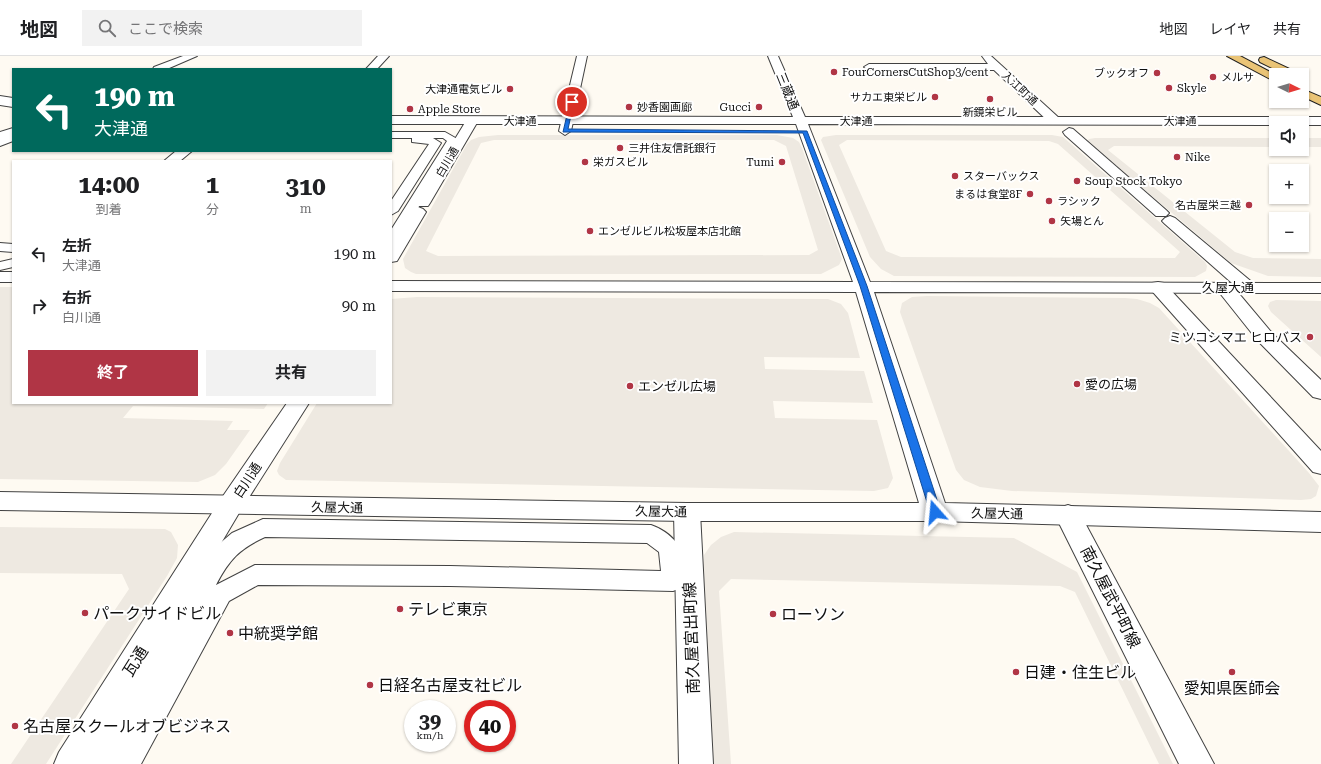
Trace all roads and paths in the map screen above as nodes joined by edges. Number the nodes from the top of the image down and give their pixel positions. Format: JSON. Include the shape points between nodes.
{"nodes":[{"id":1,"x":192,"y":56,"type":"edge"},
{"id":2,"x":384,"y":56,"type":"edge"},
{"id":3,"x":582,"y":56,"type":"edge"},
{"id":4,"x":773,"y":56,"type":"edge"},
{"id":5,"x":985,"y":56,"type":"edge"},
{"id":6,"x":1232,"y":56,"type":"edge"},
{"id":7,"x":1256,"y":56,"type":"edge"},
{"id":8,"x":869,"y":67,"type":"dead end"},
{"id":9,"x":997,"y":67,"type":"junction"},
{"id":10,"x":161,"y":68,"type":"edge"},
{"id":11,"x":372,"y":68,"type":"edge"},
{"id":12,"x":1280,"y":68,"type":"edge"},
{"id":13,"x":1269,"y":75,"type":"edge"},
{"id":14,"x":1309,"y":96,"type":"edge"},
{"id":15,"x":0,"y":99,"type":"edge"},
{"id":16,"x":12,"y":101,"type":"edge"},
{"id":17,"x":0,"y":102,"type":"edge"},
{"id":18,"x":1321,"y":102,"type":"edge"},
{"id":19,"x":12,"y":104,"type":"edge"},
{"id":20,"x":0,"y":107,"type":"edge"},
{"id":21,"x":12,"y":109,"type":"edge"},
{"id":22,"x":392,"y":120,"type":"edge"},
{"id":23,"x":1055,"y":121,"type":"junction"},
{"id":24,"x":1321,"y":121,"type":"edge"},
{"id":25,"x":469,"y":126,"type":"junction"},
{"id":26,"x":566,"y":126,"type":"junction"},
{"id":27,"x":802,"y":126,"type":"junction"},
{"id":28,"x":392,"y":130,"type":"edge"},
{"id":29,"x":12,"y":132,"type":"edge"},
{"id":30,"x":1069,"y":132,"type":"junction"},
{"id":31,"x":1220,"y":133,"type":"dead end"},
{"id":32,"x":392,"y":135,"type":"edge"},
{"id":33,"x":12,"y":136,"type":"edge"},
{"id":34,"x":0,"y":138,"type":"edge"},
{"id":35,"x":392,"y":139,"type":"edge"},
{"id":36,"x":0,"y":142,"type":"edge"},
{"id":37,"x":183,"y":152,"type":"edge"},
{"id":38,"x":172,"y":160,"type":"edge"},
{"id":39,"x":392,"y":209,"type":"edge"},
{"id":40,"x":392,"y":239,"type":"edge"},
{"id":41,"x":0,"y":247,"type":"edge"},
{"id":42,"x":12,"y":248,"type":"edge"},
{"id":43,"x":392,"y":255,"type":"edge"},
{"id":44,"x":12,"y":263,"type":"edge"},
{"id":45,"x":0,"y":266,"type":"edge"},
{"id":46,"x":0,"y":277,"type":"edge"},
{"id":47,"x":12,"y":277,"type":"edge"},
{"id":48,"x":392,"y":286,"type":"edge"},
{"id":49,"x":863,"y":286,"type":"junction"},
{"id":50,"x":1158,"y":287,"type":"junction"},
{"id":51,"x":1224,"y":287,"type":"junction"},
{"id":52,"x":1246,"y":287,"type":"junction"},
{"id":53,"x":1321,"y":288,"type":"edge"},
{"id":54,"x":1321,"y":392,"type":"edge"},
{"id":55,"x":297,"y":404,"type":"edge"},
{"id":56,"x":1321,"y":466,"type":"edge"},
{"id":57,"x":0,"y":501,"type":"edge"},
{"id":58,"x":230,"y":506,"type":"junction"},
{"id":59,"x":687,"y":512,"type":"junction"},
{"id":60,"x":935,"y":512,"type":"junction"},
{"id":61,"x":1068,"y":515,"type":"junction"},
{"id":62,"x":1321,"y":522,"type":"edge"},
{"id":63,"x":198,"y":558,"type":"joint"},
{"id":64,"x":71,"y":764,"type":"edge"},
{"id":65,"x":97,"y":764,"type":"edge"},
{"id":66,"x":126,"y":764,"type":"edge"},
{"id":67,"x":696,"y":764,"type":"edge"},
{"id":68,"x":1197,"y":764,"type":"edge"}],
"edges":[{"from":1,"to":10,"type":"street"},
{"from":2,"to":11,"type":"street"},
{"from":3,"to":26,"type":"street"},
{"from":4,"to":27,"type":"street","name":"三蔵通"},
{"from":5,"to":9,"type":"street","name":"入江町通"},
{"from":6,"to":13,"type":"main road"},
{"from":7,"to":12,"type":"main road"},
{"from":8,"to":9,"type":"street"},
{"from":9,"to":23,"type":"street","name":"入江町通"},
{"from":14,"to":18,"type":"main road"},
{"from":15,"to":16,"type":"street"},
{"from":17,"to":19,"type":"street"},
{"from":20,"to":21,"type":"street"},
{"from":22,"to":25,"type":"street","name":"大津通"},
{"from":23,"to":24,"type":"street","name":"大津通"},
{"from":23,"to":27,"type":"street","name":"大津通"},
{"from":25,"to":26,"type":"street","name":"大津通"},
{"from":25,"to":28,"type":"street","name":"大津通"},
{"from":25,"to":43,"type":"street","name":"白川通"},
{"from":26,"to":27,"type":"street","name":"大津通"},
{"from":27,"to":30,"type":"street","name":"大津通"},
{"from":27,"to":49,"type":"street","name":"三蔵通"},
{"from":29,"to":34,"type":"street"},
{"from":30,"to":31,"type":"street","name":"大津通"},
{"from":30,"to":52,"type":"street"},
{"from":32,"to":40,"type":"street","via":[[445,135],[454,140]]},
{"from":33,"to":36,"type":"street"},
{"from":35,"to":39,"type":"street","via":[[427,140],[435,143]]},
{"from":37,"to":38,"type":"street"},
{"from":41,"to":42,"type":"street"},
{"from":44,"to":45,"type":"street"},
{"from":46,"to":47,"type":"street"},
{"from":48,"to":49,"type":"street","name":"久屋大通"},
{"from":49,"to":50,"type":"street","name":"久屋大通"},
{"from":49,"to":60,"type":"street","name":"三蔵通"},
{"from":50,"to":51,"type":"street","name":"久屋大通"},
{"from":50,"to":56,"type":"street"},
{"from":51,"to":52,"type":"street","name":"久屋大通"},
{"from":51,"to":54,"type":"street","via":[[1265,337]]},
{"from":52,"to":53,"type":"street","name":"久屋大通"},
{"from":55,"to":58,"type":"street","name":"白川通"},
{"from":57,"to":58,"type":"street","name":"久屋大通"},
{"from":58,"to":59,"type":"street","name":"久屋大通"},
{"from":58,"to":63,"type":"street","name":"白川通"},
{"from":59,"to":60,"type":"street","name":"久屋大通"},
{"from":59,"to":67,"type":"street","name":"南久屋宮出町線"},
{"from":60,"to":61,"type":"street","name":"久屋大通"},
{"from":61,"to":62,"type":"street","name":"久屋大通"},
{"from":61,"to":68,"type":"street","name":"南久屋武平町線"},
{"from":63,"to":64,"type":"street","name":"瓦通"},
{"from":65,"to":66,"type":"street","via":[[220,556],[241,538],[263,528],[651,534],[662,538],[672,553],[673,581],[255,575],[220,594]]}]}
